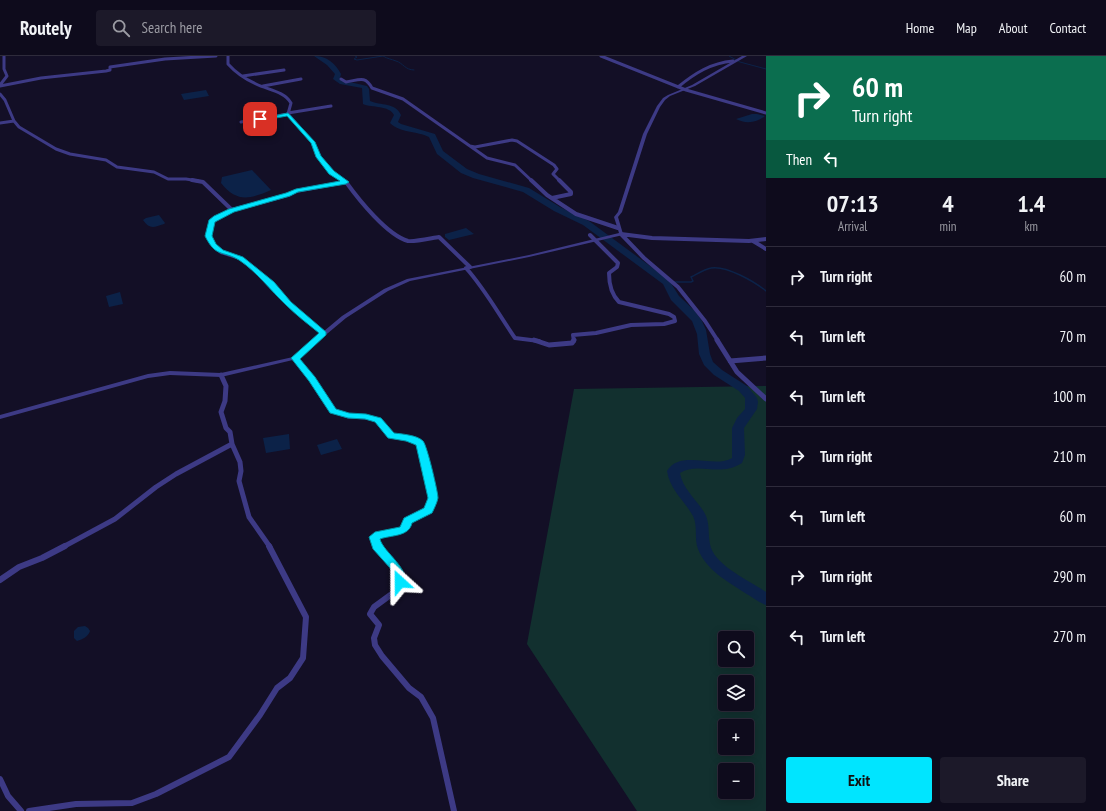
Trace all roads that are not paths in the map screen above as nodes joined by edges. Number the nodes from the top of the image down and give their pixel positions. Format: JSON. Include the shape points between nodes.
{"nodes":[{"id":1,"x":4,"y":56,"type":"edge"},
{"id":2,"x":216,"y":56,"type":"edge"},
{"id":3,"x":228,"y":56,"type":"edge"},
{"id":4,"x":601,"y":56,"type":"edge"},
{"id":5,"x":745,"y":56,"type":"edge"},
{"id":6,"x":735,"y":60,"type":"junction"},
{"id":7,"x":284,"y":70,"type":"dead end"},
{"id":8,"x":243,"y":76,"type":"junction"},
{"id":9,"x":301,"y":78,"type":"dead end"},
{"id":10,"x":342,"y":79,"type":"dead end"},
{"id":11,"x":0,"y":85,"type":"edge"},
{"id":12,"x":262,"y":86,"type":"junction"},
{"id":13,"x":678,"y":87,"type":"junction"},
{"id":14,"x":686,"y":90,"type":"junction"},
{"id":15,"x":0,"y":94,"type":"edge"},
{"id":16,"x":330,"y":106,"type":"dead end"},
{"id":17,"x":766,"y":113,"type":"edge"},
{"id":18,"x":288,"y":114,"type":"junction"},
{"id":19,"x":14,"y":121,"type":"junction"},
{"id":20,"x":241,"y":122,"type":"dead end"},
{"id":21,"x":0,"y":123,"type":"edge"},
{"id":22,"x":470,"y":146,"type":"junction"},
{"id":23,"x":346,"y":182,"type":"junction"},
{"id":24,"x":552,"y":198,"type":"junction"},
{"id":25,"x":232,"y":210,"type":"junction"},
{"id":26,"x":618,"y":228,"type":"junction"},
{"id":27,"x":621,"y":234,"type":"junction"},
{"id":28,"x":590,"y":235,"type":"dead end"},
{"id":29,"x":599,"y":239,"type":"junction"},
{"id":30,"x":766,"y":239,"type":"edge"},
{"id":31,"x":752,"y":240,"type":"junction"},
{"id":32,"x":766,"y":250,"type":"edge"},
{"id":33,"x":468,"y":268,"type":"junction"},
{"id":34,"x":324,"y":333,"type":"junction"},
{"id":35,"x":295,"y":358,"type":"junction"},
{"id":36,"x":766,"y":358,"type":"edge"},
{"id":37,"x":730,"y":361,"type":"junction"},
{"id":38,"x":221,"y":375,"type":"junction"},
{"id":39,"x":766,"y":399,"type":"edge"},
{"id":40,"x":0,"y":417,"type":"edge"},
{"id":41,"x":232,"y":444,"type":"junction"},
{"id":42,"x":0,"y":580,"type":"edge"},
{"id":43,"x":0,"y":779,"type":"edge"},
{"id":44,"x":21,"y":811,"type":"edge"},
{"id":45,"x":29,"y":811,"type":"edge"},
{"id":46,"x":454,"y":811,"type":"edge"}],
"edges":[{"from":1,"to":11,"type":"street","via":[[7,76]]},
{"from":2,"to":11,"type":"street","via":[[165,59],[112,67],[106,71]]},
{"from":3,"to":8,"type":"street","via":[[231,68]]},
{"from":4,"to":13,"type":"street"},
{"from":5,"to":6,"type":"street"},
{"from":6,"to":13,"type":"street","via":[[710,65]]},
{"from":6,"to":14,"type":"street"},
{"from":7,"to":8,"type":"street"},
{"from":8,"to":12,"type":"street"},
{"from":9,"to":12,"type":"street"},
{"from":10,"to":22,"type":"street","via":[[346,82],[363,79],[372,88],[403,99]]},
{"from":12,"to":18,"type":"street","via":[[287,96],[291,103]]},
{"from":13,"to":14,"type":"street"},
{"from":14,"to":17,"type":"street"},
{"from":14,"to":26,"type":"street","via":[[664,99],[654,113],[620,212],[616,217]]},
{"from":15,"to":19,"type":"street"},
{"from":16,"to":18,"type":"street"},
{"from":18,"to":20,"type":"street"},
{"from":18,"to":23,"type":"street","via":[[313,143],[318,156],[332,172]]},
{"from":19,"to":21,"type":"street"},
{"from":19,"to":25,"type":"street","via":[[46,144],[70,154],[106,160],[117,167],[154,172],[168,179],[203,182]]},
{"from":22,"to":24,"type":"street","via":[[487,158],[515,165]]},
{"from":22,"to":24,"type":"street","via":[[517,141],[554,165],[557,169],[553,174],[572,192]]},
{"from":23,"to":25,"type":"street","via":[[296,191]]},
{"from":23,"to":33,"type":"street","via":[[362,204],[392,232],[409,241],[439,237]]},
{"from":24,"to":26,"type":"street","via":[[576,214]]},
{"from":25,"to":34,"type":"street","via":[[212,222],[208,236],[213,245],[221,252],[240,258],[271,283],[288,304]]},
{"from":26,"to":27,"type":"street"},
{"from":27,"to":29,"type":"street"},
{"from":27,"to":31,"type":"street","via":[[652,238]]},
{"from":27,"to":37,"type":"street","via":[[678,287],[705,320]]},
{"from":28,"to":29,"type":"street"},
{"from":29,"to":33,"type":"street"},
{"from":29,"to":33,"type":"street","via":[[618,264],[609,273],[608,278],[613,297],[619,302],[669,314],[675,321],[631,325],[573,335],[574,342],[566,344],[549,345],[547,342],[515,338]]},
{"from":30,"to":31,"type":"street"},
{"from":31,"to":32,"type":"street"},
{"from":33,"to":34,"type":"street","via":[[409,280],[386,290]]},
{"from":34,"to":35,"type":"street"},
{"from":35,"to":38,"type":"street"},
{"from":35,"to":46,"type":"street","via":[[333,411],[378,420],[391,436],[408,438],[420,443],[423,448],[433,498],[428,510],[407,521],[403,530],[375,537],[377,546],[399,576],[400,588],[374,607],[370,614],[379,624],[374,638],[375,645],[409,688],[421,698],[433,718]]},
{"from":36,"to":37,"type":"street"},
{"from":37,"to":39,"type":"street","via":[[737,372]]},
{"from":38,"to":40,"type":"street","via":[[170,373],[148,376]]},
{"from":38,"to":41,"type":"street","via":[[226,386],[221,412],[226,428],[230,432]]},
{"from":41,"to":42,"type":"street","via":[[176,474],[116,519],[42,558],[19,567]]},
{"from":41,"to":45,"type":"street","via":[[240,462],[239,481],[249,517],[272,552],[306,617],[303,658],[290,678],[269,698],[260,715],[228,757],[218,763],[132,803],[76,804]]},
{"from":43,"to":44,"type":"street","via":[[12,802]]}]}
